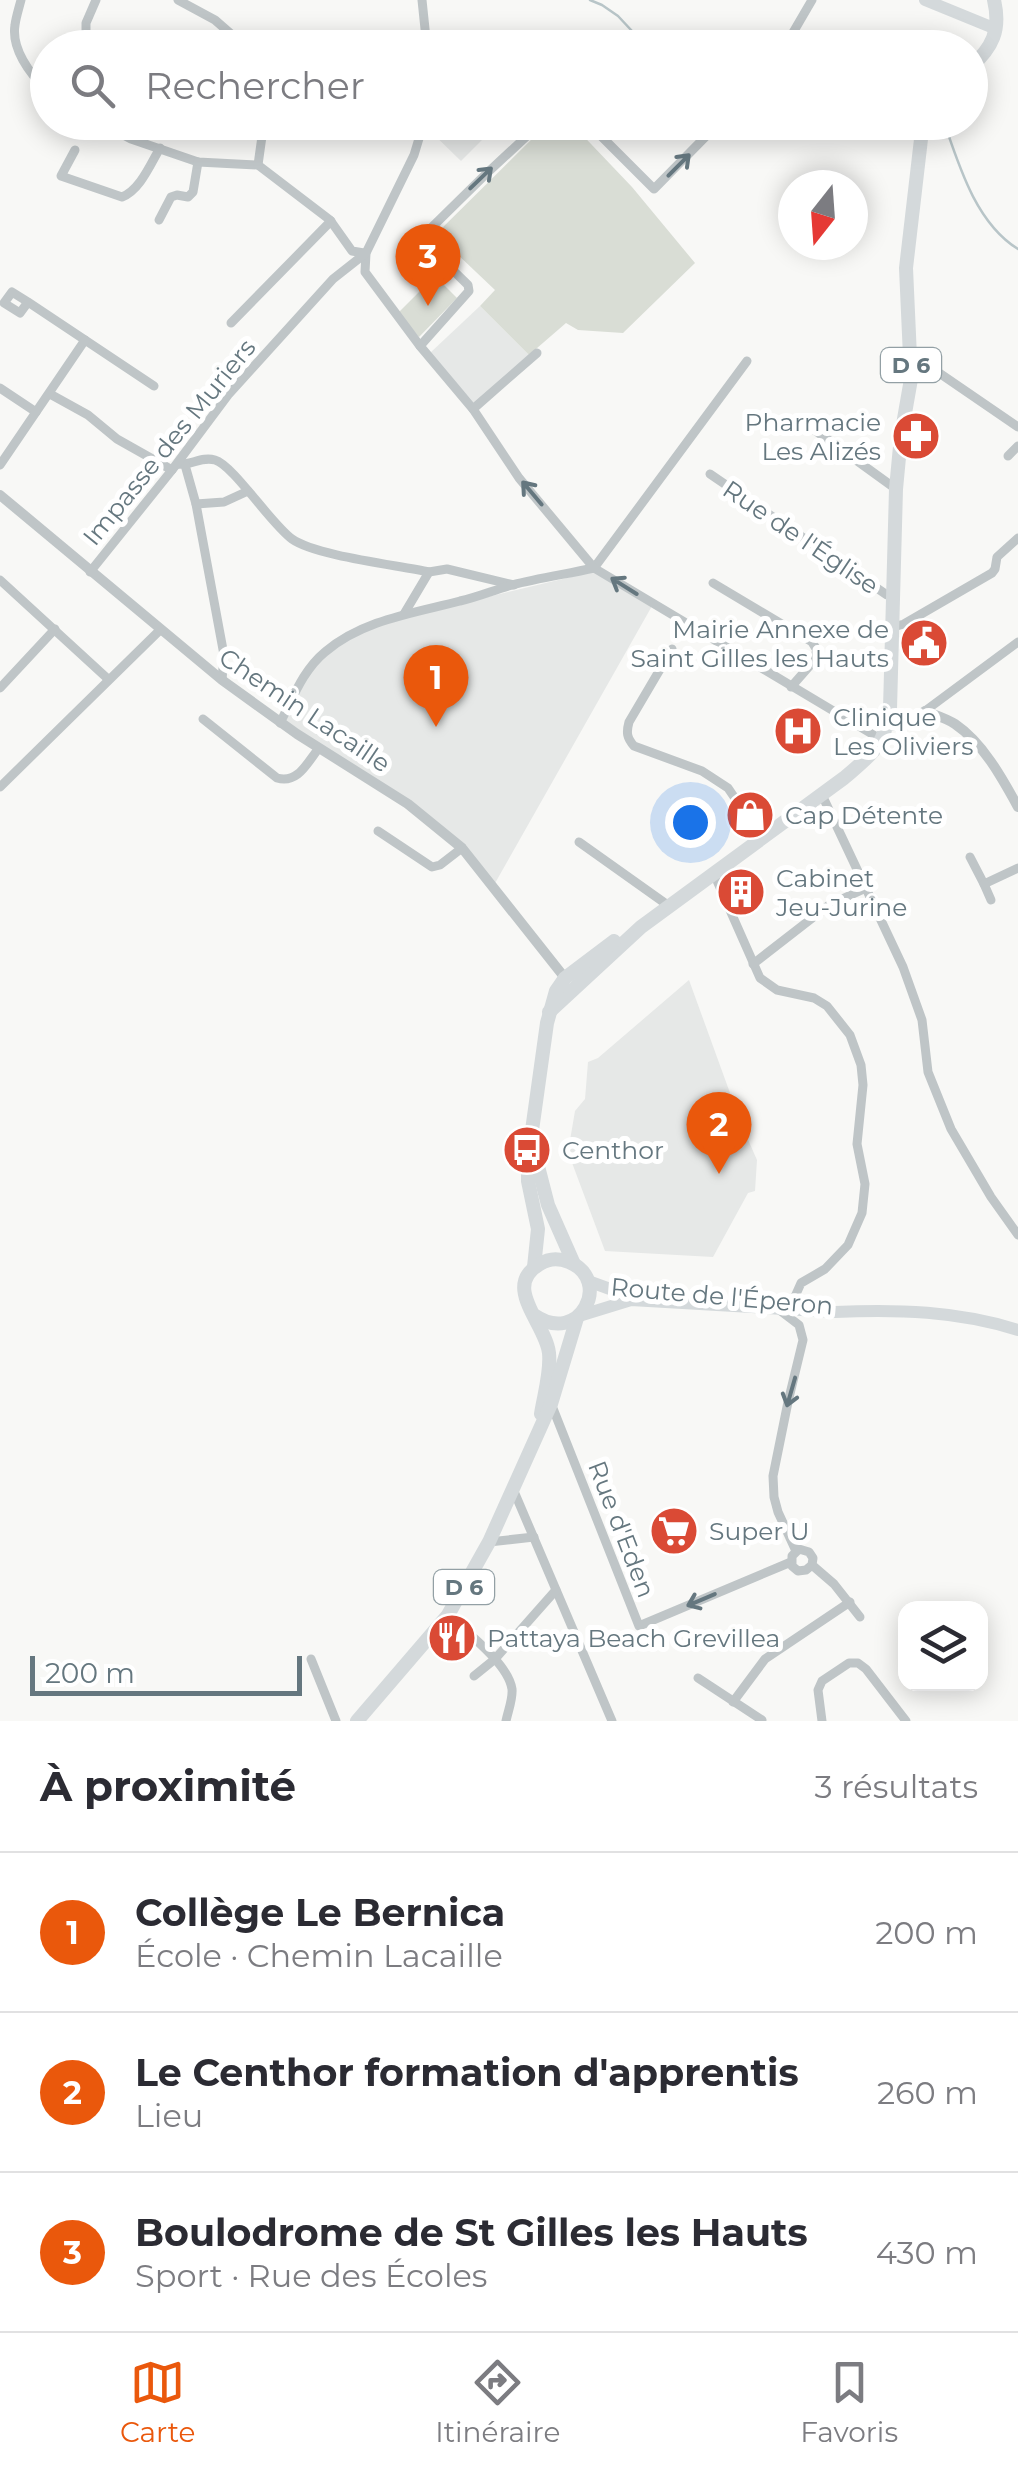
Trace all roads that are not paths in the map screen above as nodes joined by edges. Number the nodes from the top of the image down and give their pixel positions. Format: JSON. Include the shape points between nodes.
{"nodes":[{"id":1,"x":22,"y":0,"type":"edge"},
{"id":2,"x":96,"y":0,"type":"edge"},
{"id":3,"x":178,"y":0,"type":"edge"},
{"id":4,"x":422,"y":0,"type":"edge"},
{"id":5,"x":812,"y":0,"type":"edge"},
{"id":6,"x":925,"y":0,"type":"edge"},
{"id":7,"x":994,"y":0,"type":"edge"},
{"id":8,"x":195,"y":4,"type":"edge"},
{"id":9,"x":996,"y":29,"type":"junction"},
{"id":10,"x":86,"y":30,"type":"edge"},
{"id":11,"x":226,"y":30,"type":"edge"},
{"id":12,"x":425,"y":30,"type":"edge"},
{"id":13,"x":794,"y":30,"type":"edge"},
{"id":14,"x":988,"y":45,"type":"edge"},
{"id":15,"x":30,"y":71,"type":"edge"},
{"id":16,"x":134,"y":140,"type":"edge"},
{"id":17,"x":262,"y":140,"type":"edge"},
{"id":18,"x":419,"y":140,"type":"edge"},
{"id":19,"x":523,"y":140,"type":"edge"},
{"id":20,"x":605,"y":140,"type":"edge"},
{"id":21,"x":702,"y":140,"type":"edge"},
{"id":22,"x":921,"y":140,"type":"edge"},
{"id":23,"x":160,"y":148,"type":"junction"},
{"id":24,"x":75,"y":150,"type":"dead end"},
{"id":25,"x":198,"y":162,"type":"junction"},
{"id":26,"x":258,"y":166,"type":"junction"},
{"id":27,"x":159,"y":220,"type":"dead end"},
{"id":28,"x":331,"y":221,"type":"junction"},
{"id":29,"x":366,"y":253,"type":"junction"},
{"id":30,"x":28,"y":302,"type":"dead end"},
{"id":31,"x":231,"y":324,"type":"dead end"},
{"id":32,"x":85,"y":340,"type":"junction"},
{"id":33,"x":420,"y":346,"type":"junction"},
{"id":34,"x":537,"y":353,"type":"dead end"},
{"id":35,"x":910,"y":353,"type":"junction"},
{"id":36,"x":747,"y":361,"type":"dead end"},
{"id":37,"x":154,"y":386,"type":"dead end"},
{"id":38,"x":0,"y":388,"type":"edge"},
{"id":39,"x":50,"y":394,"type":"junction"},
{"id":40,"x":473,"y":409,"type":"junction"},
{"id":41,"x":36,"y":412,"type":"junction"},
{"id":42,"x":809,"y":426,"type":"dead end"},
{"id":43,"x":1018,"y":427,"type":"edge"},
{"id":44,"x":1018,"y":446,"type":"edge"},
{"id":45,"x":1008,"y":456,"type":"dead end"},
{"id":46,"x":0,"y":464,"type":"edge"},
{"id":47,"x":178,"y":466,"type":"junction"},
{"id":48,"x":710,"y":474,"type":"dead end"},
{"id":49,"x":896,"y":489,"type":"junction"},
{"id":50,"x":248,"y":492,"type":"junction"},
{"id":51,"x":0,"y":495,"type":"edge"},
{"id":52,"x":196,"y":504,"type":"junction"},
{"id":53,"x":1018,"y":538,"type":"edge"},
{"id":54,"x":594,"y":568,"type":"junction"},
{"id":55,"x":90,"y":572,"type":"junction"},
{"id":56,"x":429,"y":572,"type":"junction"},
{"id":57,"x":476,"y":575,"type":"junction"},
{"id":58,"x":0,"y":580,"type":"edge"},
{"id":59,"x":712,"y":583,"type":"dead end"},
{"id":60,"x":514,"y":584,"type":"junction"},
{"id":61,"x":478,"y":596,"type":"junction"},
{"id":62,"x":894,"y":596,"type":"junction"},
{"id":63,"x":404,"y":614,"type":"junction"},
{"id":64,"x":893,"y":626,"type":"junction"},
{"id":65,"x":56,"y":629,"type":"junction"},
{"id":66,"x":160,"y":630,"type":"junction"},
{"id":67,"x":1014,"y":645,"type":"edge"},
{"id":68,"x":672,"y":649,"type":"dead end"},
{"id":69,"x":1018,"y":660,"type":"edge"},
{"id":70,"x":108,"y":679,"type":"junction"},
{"id":71,"x":222,"y":680,"type":"junction"},
{"id":72,"x":792,"y":687,"type":"junction"},
{"id":73,"x":0,"y":688,"type":"edge"},
{"id":74,"x":925,"y":711,"type":"junction"},
{"id":75,"x":203,"y":719,"type":"dead end"},
{"id":76,"x":280,"y":723,"type":"junction"},
{"id":77,"x":887,"y":725,"type":"junction"},
{"id":78,"x":882,"y":740,"type":"junction"},
{"id":79,"x":319,"y":748,"type":"junction"},
{"id":80,"x":0,"y":786,"type":"edge"},
{"id":81,"x":822,"y":795,"type":"junction"},
{"id":82,"x":1018,"y":808,"type":"edge"},
{"id":83,"x":378,"y":831,"type":"dead end"},
{"id":84,"x":762,"y":838,"type":"junction"},
{"id":85,"x":579,"y":842,"type":"dead end"},
{"id":86,"x":462,"y":848,"type":"junction"},
{"id":87,"x":970,"y":858,"type":"dead end"},
{"id":88,"x":1018,"y":868,"type":"edge"},
{"id":89,"x":714,"y":874,"type":"junction"},
{"id":90,"x":984,"y":884,"type":"junction"},
{"id":91,"x":866,"y":888,"type":"junction"},
{"id":92,"x":991,"y":900,"type":"dead end"},
{"id":93,"x":669,"y":906,"type":"junction"},
{"id":94,"x":641,"y":926,"type":"junction"},
{"id":95,"x":753,"y":964,"type":"junction"},
{"id":96,"x":565,"y":978,"type":"junction"},
{"id":97,"x":554,"y":1008,"type":"junction"},
{"id":98,"x":531,"y":1138,"type":"junction"},
{"id":99,"x":1018,"y":1235,"type":"edge"},
{"id":100,"x":574,"y":1264,"type":"junction"},
{"id":101,"x":534,"y":1267,"type":"junction"},
{"id":102,"x":588,"y":1282,"type":"junction"},
{"id":103,"x":792,"y":1300,"type":"junction"},
{"id":104,"x":754,"y":1306,"type":"junction"},
{"id":105,"x":776,"y":1308,"type":"junction"},
{"id":106,"x":856,"y":1310,"type":"junction"},
{"id":107,"x":534,"y":1315,"type":"junction"},
{"id":108,"x":578,"y":1317,"type":"junction"},
{"id":109,"x":1018,"y":1330,"type":"edge"},
{"id":110,"x":552,"y":1404,"type":"junction"},
{"id":111,"x":538,"y":1432,"type":"junction"},
{"id":112,"x":513,"y":1488,"type":"junction"},
{"id":113,"x":534,"y":1537,"type":"junction"},
{"id":114,"x":490,"y":1542,"type":"junction"},
{"id":115,"x":796,"y":1551,"type":"junction"},
{"id":116,"x":791,"y":1562,"type":"junction"},
{"id":117,"x":812,"y":1566,"type":"junction"},
{"id":118,"x":556,"y":1590,"type":"junction"},
{"id":119,"x":850,"y":1602,"type":"junction"},
{"id":120,"x":448,"y":1615,"type":"junction"},
{"id":121,"x":860,"y":1617,"type":"dead end"},
{"id":122,"x":310,"y":1659,"type":"dead end"},
{"id":123,"x":495,"y":1659,"type":"junction"},
{"id":124,"x":474,"y":1676,"type":"dead end"},
{"id":125,"x":698,"y":1678,"type":"dead end"},
{"id":126,"x":733,"y":1702,"type":"junction"},
{"id":127,"x":359,"y":1720,"type":"edge"},
{"id":128,"x":762,"y":1720,"type":"edge"},
{"id":129,"x":336,"y":1721,"type":"edge"},
{"id":130,"x":506,"y":1721,"type":"edge"},
{"id":131,"x":612,"y":1721,"type":"edge"},
{"id":132,"x":822,"y":1721,"type":"edge"},
{"id":133,"x":906,"y":1721,"type":"edge"}],
"edges":[{"from":1,"to":15,"type":"street","via":[[14,28]]},
{"from":2,"to":10,"type":"street"},
{"from":3,"to":8,"type":"street"},
{"from":4,"to":12,"type":"street"},
{"from":5,"to":13,"type":"street"},
{"from":6,"to":9,"type":"main road"},
{"from":7,"to":9,"type":"main road"},
{"from":8,"to":11,"type":"street"},
{"from":9,"to":14,"type":"main road"},
{"from":16,"to":23,"type":"street"},
{"from":17,"to":26,"type":"street"},
{"from":18,"to":29,"type":"street"},
{"from":33,"to":19,"type":"street","one_way":true,"via":[[468,292],[468,284],[427,245],[428,231]]},
{"from":20,"to":21,"type":"street","one_way":true,"via":[[654,189]]},
{"from":22,"to":35,"type":"main road","number":"D 6","via":[[906,268]]},
{"from":23,"to":24,"type":"street","via":[[138,185],[122,197],[61,176]]},
{"from":23,"to":25,"type":"street"},
{"from":25,"to":26,"type":"street"},
{"from":25,"to":27,"type":"street","via":[[193,192],[171,197]]},
{"from":26,"to":28,"type":"street"},
{"from":28,"to":29,"type":"street","via":[[352,252]]},
{"from":28,"to":31,"type":"street"},
{"from":29,"to":33,"type":"street","via":[[365,272]]},
{"from":29,"to":47,"type":"street","name":"Impasse des Muriers","via":[[228,395]]},
{"from":30,"to":32,"type":"street"},
{"from":32,"to":37,"type":"street"},
{"from":32,"to":39,"type":"street"},
{"from":33,"to":40,"type":"street"},
{"from":34,"to":40,"type":"street"},
{"from":35,"to":43,"type":"street"},
{"from":35,"to":49,"type":"main road","number":"D 6"},
{"from":36,"to":54,"type":"street"},
{"from":38,"to":41,"type":"street"},
{"from":39,"to":41,"type":"street"},
{"from":39,"to":47,"type":"street","via":[[117,440]]},
{"from":54,"to":40,"type":"street","one_way":true,"via":[[519,478]]},
{"from":41,"to":46,"type":"street"},
{"from":42,"to":49,"type":"street"},
{"from":44,"to":45,"type":"street"},
{"from":47,"to":50,"type":"street","via":[[202,458],[220,461]]},
{"from":47,"to":52,"type":"street"},
{"from":47,"to":55,"type":"street","name":"Impasse des Muriers"},
{"from":48,"to":62,"type":"street","name":"Rue de l'Église"},
{"from":49,"to":62,"type":"main road","number":"D 6"},
{"from":50,"to":52,"type":"street"},
{"from":50,"to":56,"type":"street","via":[[292,539]]},
{"from":51,"to":55,"type":"street","name":"Chemin Lacaille"},
{"from":52,"to":71,"type":"street","via":[[224,655]]},
{"from":53,"to":64,"type":"street","via":[[997,557],[992,572]]},
{"from":54,"to":60,"type":"street"},
{"from":72,"to":54,"type":"street","one_way":true},
{"from":55,"to":66,"type":"street","name":"Chemin Lacaille"},
{"from":56,"to":57,"type":"street"},
{"from":56,"to":63,"type":"street"},
{"from":57,"to":60,"type":"street"},
{"from":57,"to":61,"type":"street"},
{"from":58,"to":65,"type":"street"},
{"from":59,"to":72,"type":"street","via":[[812,642],[814,662]]},
{"from":60,"to":61,"type":"street"},
{"from":61,"to":63,"type":"street"},
{"from":62,"to":64,"type":"main road","number":"D 6"},
{"from":63,"to":76,"type":"street","via":[[326,651]]},
{"from":64,"to":77,"type":"main road","number":"D 6"},
{"from":65,"to":70,"type":"street"},
{"from":65,"to":73,"type":"street"},
{"from":66,"to":70,"type":"street"},
{"from":66,"to":71,"type":"street","name":"Chemin Lacaille"},
{"from":67,"to":69,"type":"street"},
{"from":67,"to":74,"type":"street"},
{"from":68,"to":84,"type":"street","via":[[629,722],[629,740],[728,788]]},
{"from":70,"to":80,"type":"street"},
{"from":71,"to":76,"type":"street","name":"Chemin Lacaille"},
{"from":72,"to":78,"type":"street"},
{"from":74,"to":77,"type":"street","via":[[902,727]]},
{"from":74,"to":82,"type":"street","via":[[968,735]]},
{"from":75,"to":79,"type":"street","via":[[283,780],[295,778]]},
{"from":76,"to":79,"type":"street","name":"Chemin Lacaille"},
{"from":77,"to":78,"type":"main road","number":"D 6"},
{"from":78,"to":81,"type":"main road","number":"D 6"},
{"from":79,"to":86,"type":"street","name":"Chemin Lacaille","via":[[408,804]]},
{"from":81,"to":84,"type":"main road","number":"D 6"},
{"from":81,"to":91,"type":"street"},
{"from":83,"to":86,"type":"street","via":[[432,868]]},
{"from":84,"to":89,"type":"main road","number":"D 6"},
{"from":85,"to":93,"type":"street"},
{"from":86,"to":96,"type":"street","name":"Chemin Lacaille"},
{"from":87,"to":90,"type":"street"},
{"from":88,"to":90,"type":"street"},
{"from":89,"to":93,"type":"main road","number":"D 6"},
{"from":89,"to":95,"type":"street"},
{"from":90,"to":92,"type":"street"},
{"from":91,"to":95,"type":"street","via":[[829,905]]},
{"from":91,"to":99,"type":"street","via":[[910,985],[928,1072],[951,1129]]},
{"from":93,"to":94,"type":"main road","number":"D 6"},
{"from":94,"to":96,"type":"main road","number":"D 6"},
{"from":94,"to":97,"type":"main road","number":"D 6"},
{"from":95,"to":103,"type":"street","via":[[770,986],[827,1006],[850,1035],[861,1065],[862,1213],[848,1245],[801,1283]]},
{"from":96,"to":97,"type":"main road","number":"D 6"},
{"from":97,"to":98,"type":"main road","number":"D 6"},
{"from":98,"to":100,"type":"main road","number":"D 6","via":[[548,1205]]},
{"from":98,"to":101,"type":"main road","number":"D 6"},
{"from":100,"to":101,"type":"main road","via":[[554,1259]]},
{"from":100,"to":102,"type":"main road"},
{"from":101,"to":107,"type":"main road","via":[[524,1291]]},
{"from":102,"to":103,"type":"main road","name":"Route de l'Éperon","via":[[624,1292]]},
{"from":102,"to":108,"type":"main road","via":[[589,1300]]},
{"from":103,"to":104,"type":"main road"},
{"from":103,"to":106,"type":"main road","name":"Route de l'Éperon"},
{"from":104,"to":105,"type":"main road","name":"Route de l'Éperon"},
{"from":104,"to":108,"type":"main road","name":"Route de l'Éperon","via":[[631,1300]]},
{"from":105,"to":106,"type":"main road","name":"Route de l'Éperon"},
{"from":105,"to":115,"type":"street","one_way":true,"via":[[798,1325],[804,1340],[774,1476],[778,1512]]},
{"from":106,"to":109,"type":"main road","name":"Route de l'Éperon","via":[[974,1317]]},
{"from":107,"to":108,"type":"main road","via":[[555,1325]]},
{"from":107,"to":111,"type":"main road","number":"D 6","via":[[550,1355]]},
{"from":108,"to":110,"type":"main road","number":"D 6"},
{"from":110,"to":111,"type":"main road","number":"D 6"},
{"from":116,"to":110,"type":"street","name":"Rue d'Eden","one_way":true,"via":[[639,1626]]},
{"from":111,"to":112,"type":"main road","number":"D 6"},
{"from":112,"to":113,"type":"street"},
{"from":112,"to":114,"type":"main road","number":"D 6"},
{"from":113,"to":114,"type":"street"},
{"from":113,"to":118,"type":"street"},
{"from":114,"to":120,"type":"main road","number":"D 6"},
{"from":115,"to":116,"type":"street"},
{"from":115,"to":117,"type":"street","via":[[810,1552]]},
{"from":116,"to":117,"type":"street","via":[[798,1571]]},
{"from":117,"to":119,"type":"street"},
{"from":118,"to":123,"type":"street"},
{"from":118,"to":131,"type":"street"},
{"from":119,"to":121,"type":"street"},
{"from":119,"to":126,"type":"street","via":[[765,1660]]},
{"from":120,"to":123,"type":"street"},
{"from":120,"to":127,"type":"main road","number":"D 6"},
{"from":122,"to":129,"type":"street"},
{"from":123,"to":124,"type":"street"},
{"from":123,"to":130,"type":"street","via":[[512,1688]]},
{"from":125,"to":126,"type":"street"},
{"from":126,"to":128,"type":"street"},
{"from":132,"to":133,"type":"street","via":[[822,1681],[849,1663],[866,1669]]}]}
